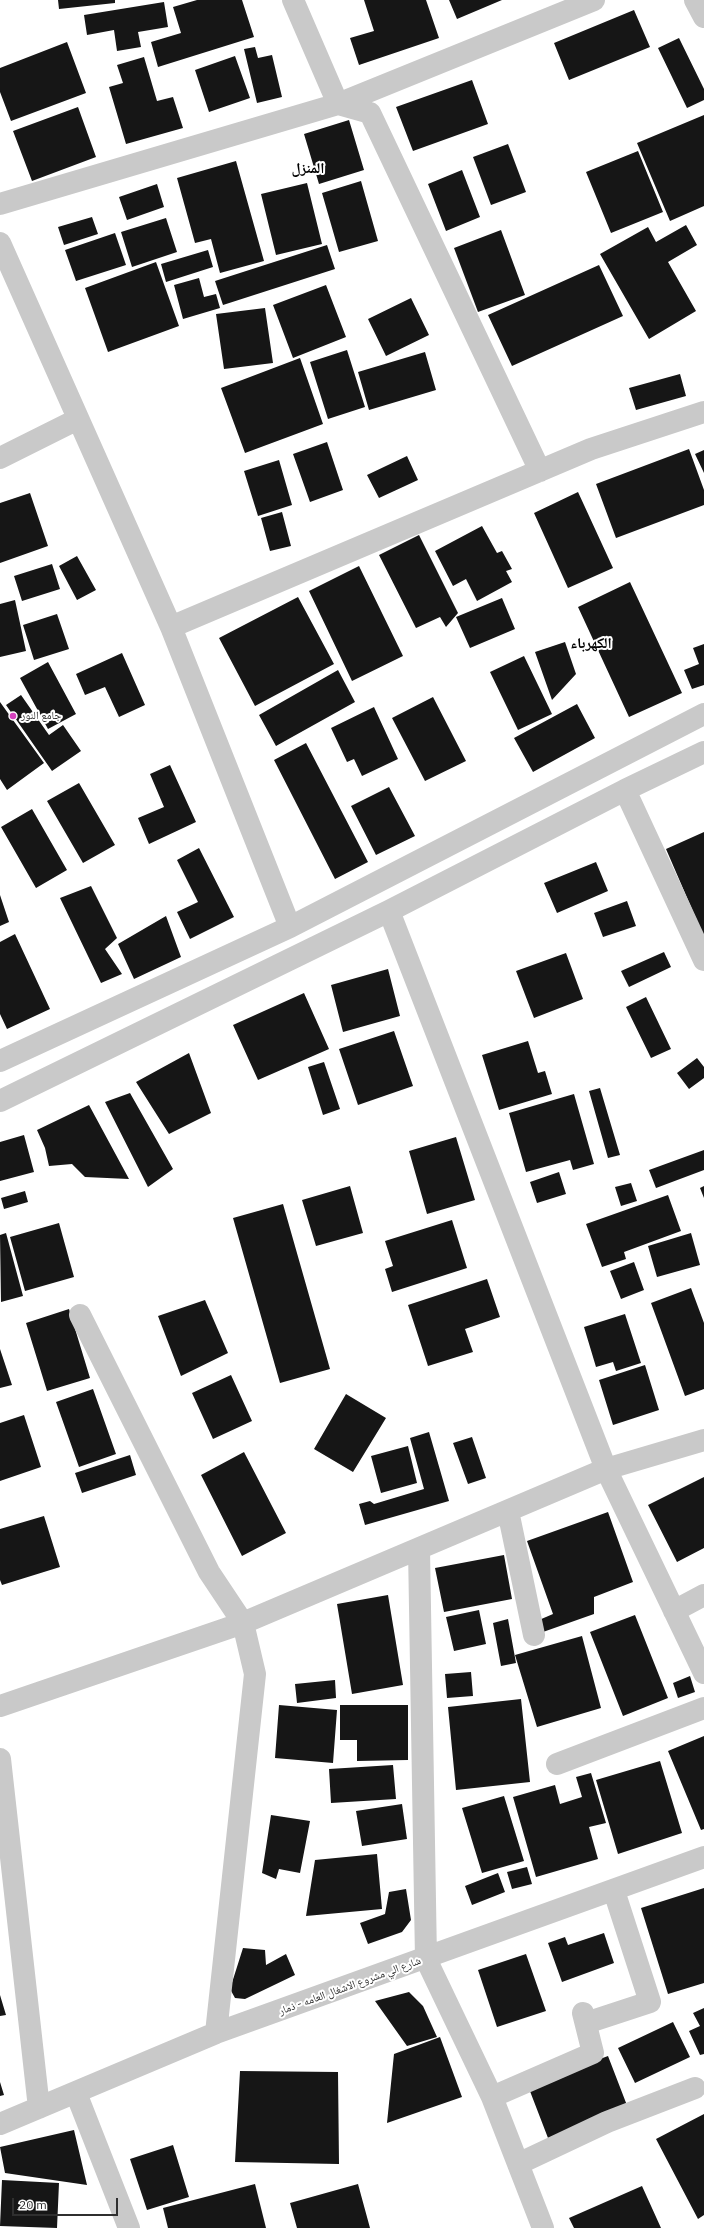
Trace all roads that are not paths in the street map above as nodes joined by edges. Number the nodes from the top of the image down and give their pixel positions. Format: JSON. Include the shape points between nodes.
{"nodes":[{"id":1,"x":293,"y":0,"type":"edge"},
{"id":2,"x":594,"y":0,"type":"edge"},
{"id":3,"x":696,"y":0,"type":"edge"},
{"id":4,"x":704,"y":17,"type":"edge"},
{"id":5,"x":338,"y":104,"type":"junction"},
{"id":6,"x":0,"y":204,"type":"edge"},
{"id":7,"x":0,"y":242,"type":"edge"},
{"id":8,"x":704,"y":412,"type":"edge"},
{"id":9,"x":78,"y":419,"type":"junction"},
{"id":10,"x":0,"y":458,"type":"edge"},
{"id":11,"x":540,"y":471,"type":"junction"},
{"id":12,"x":171,"y":627,"type":"junction"},
{"id":13,"x":704,"y":714,"type":"edge"},
{"id":14,"x":704,"y":752,"type":"edge"},
{"id":15,"x":625,"y":790,"type":"junction"},
{"id":16,"x":389,"y":911,"type":"junction"},
{"id":17,"x":290,"y":927,"type":"junction"},
{"id":18,"x":704,"y":960,"type":"edge"},
{"id":19,"x":0,"y":1061,"type":"edge"},
{"id":20,"x":0,"y":1101,"type":"edge"},
{"id":21,"x":80,"y":1315,"type":"dead end"},
{"id":22,"x":704,"y":1440,"type":"edge"},
{"id":23,"x":606,"y":1469,"type":"junction"},
{"id":24,"x":508,"y":1511,"type":"junction"},
{"id":25,"x":419,"y":1549,"type":"junction"},
{"id":26,"x":704,"y":1595,"type":"edge"},
{"id":27,"x":674,"y":1611,"type":"junction"},
{"id":28,"x":243,"y":1623,"type":"junction"},
{"id":29,"x":534,"y":1635,"type":"dead end"},
{"id":30,"x":704,"y":1673,"type":"edge"},
{"id":31,"x":0,"y":1706,"type":"edge"},
{"id":32,"x":704,"y":1708,"type":"edge"},
{"id":33,"x":0,"y":1759,"type":"edge"},
{"id":34,"x":557,"y":1764,"type":"dead end"},
{"id":35,"x":704,"y":1858,"type":"edge"},
{"id":36,"x":614,"y":1890,"type":"junction"},
{"id":37,"x":426,"y":1959,"type":"junction"},
{"id":38,"x":216,"y":2033,"type":"junction"},
{"id":39,"x":695,"y":2088,"type":"dead end"},
{"id":40,"x":76,"y":2093,"type":"junction"},
{"id":41,"x":492,"y":2097,"type":"junction"},
{"id":42,"x":39,"y":2108,"type":"junction"},
{"id":43,"x":0,"y":2124,"type":"edge"},
{"id":44,"x":518,"y":2164,"type":"junction"},
{"id":45,"x":129,"y":2228,"type":"edge"},
{"id":46,"x":543,"y":2228,"type":"edge"}],
"edges":[{"from":1,"to":5,"type":"street"},
{"from":2,"to":5,"type":"street"},
{"from":3,"to":4,"type":"street"},
{"from":5,"to":6,"type":"street"},
{"from":5,"to":11,"type":"street","via":[[370,112]]},
{"from":7,"to":9,"type":"street"},
{"from":8,"to":11,"type":"street","via":[[591,449]]},
{"from":9,"to":10,"type":"street"},
{"from":9,"to":12,"type":"street"},
{"from":11,"to":12,"type":"street"},
{"from":12,"to":17,"type":"street"},
{"from":13,"to":17,"type":"street"},
{"from":14,"to":15,"type":"street"},
{"from":15,"to":16,"type":"street"},
{"from":15,"to":18,"type":"street"},
{"from":16,"to":20,"type":"street"},
{"from":16,"to":23,"type":"street"},
{"from":17,"to":19,"type":"street"},
{"from":21,"to":28,"type":"street","via":[[209,1572]]},
{"from":22,"to":23,"type":"street"},
{"from":23,"to":24,"type":"street"},
{"from":23,"to":27,"type":"street"},
{"from":24,"to":25,"type":"street"},
{"from":24,"to":29,"type":"street"},
{"from":25,"to":28,"type":"street"},
{"from":25,"to":37,"type":"street"},
{"from":26,"to":27,"type":"street"},
{"from":27,"to":30,"type":"street"},
{"from":28,"to":31,"type":"street"},
{"from":28,"to":38,"type":"street","via":[[255,1674]]},
{"from":32,"to":34,"type":"street"},
{"from":33,"to":42,"type":"street"},
{"from":35,"to":36,"type":"street","name":"شارع الي مشروع الاشغال العامه - ذمار"},
{"from":36,"to":37,"type":"street","name":"شارع الي مشروع الاشغال العامه - ذمار"},
{"from":36,"to":41,"type":"street","via":[[650,2002],[584,2018],[593,2053]]},
{"from":37,"to":38,"type":"street","name":"شارع الي مشروع الاشغال العامه - ذمار"},
{"from":37,"to":41,"type":"street"},
{"from":38,"to":40,"type":"street","name":"شارع الي مشروع الاشغال العامه - ذمار"},
{"from":39,"to":44,"type":"street","via":[[607,2122]]},
{"from":40,"to":42,"type":"street","name":"شارع الي مشروع الاشغال العامه - ذمار"},
{"from":40,"to":45,"type":"street"},
{"from":41,"to":44,"type":"street"},
{"from":42,"to":43,"type":"street","name":"شارع الي مشروع الاشغال العامه - ذمار"},
{"from":44,"to":46,"type":"street"}]}
